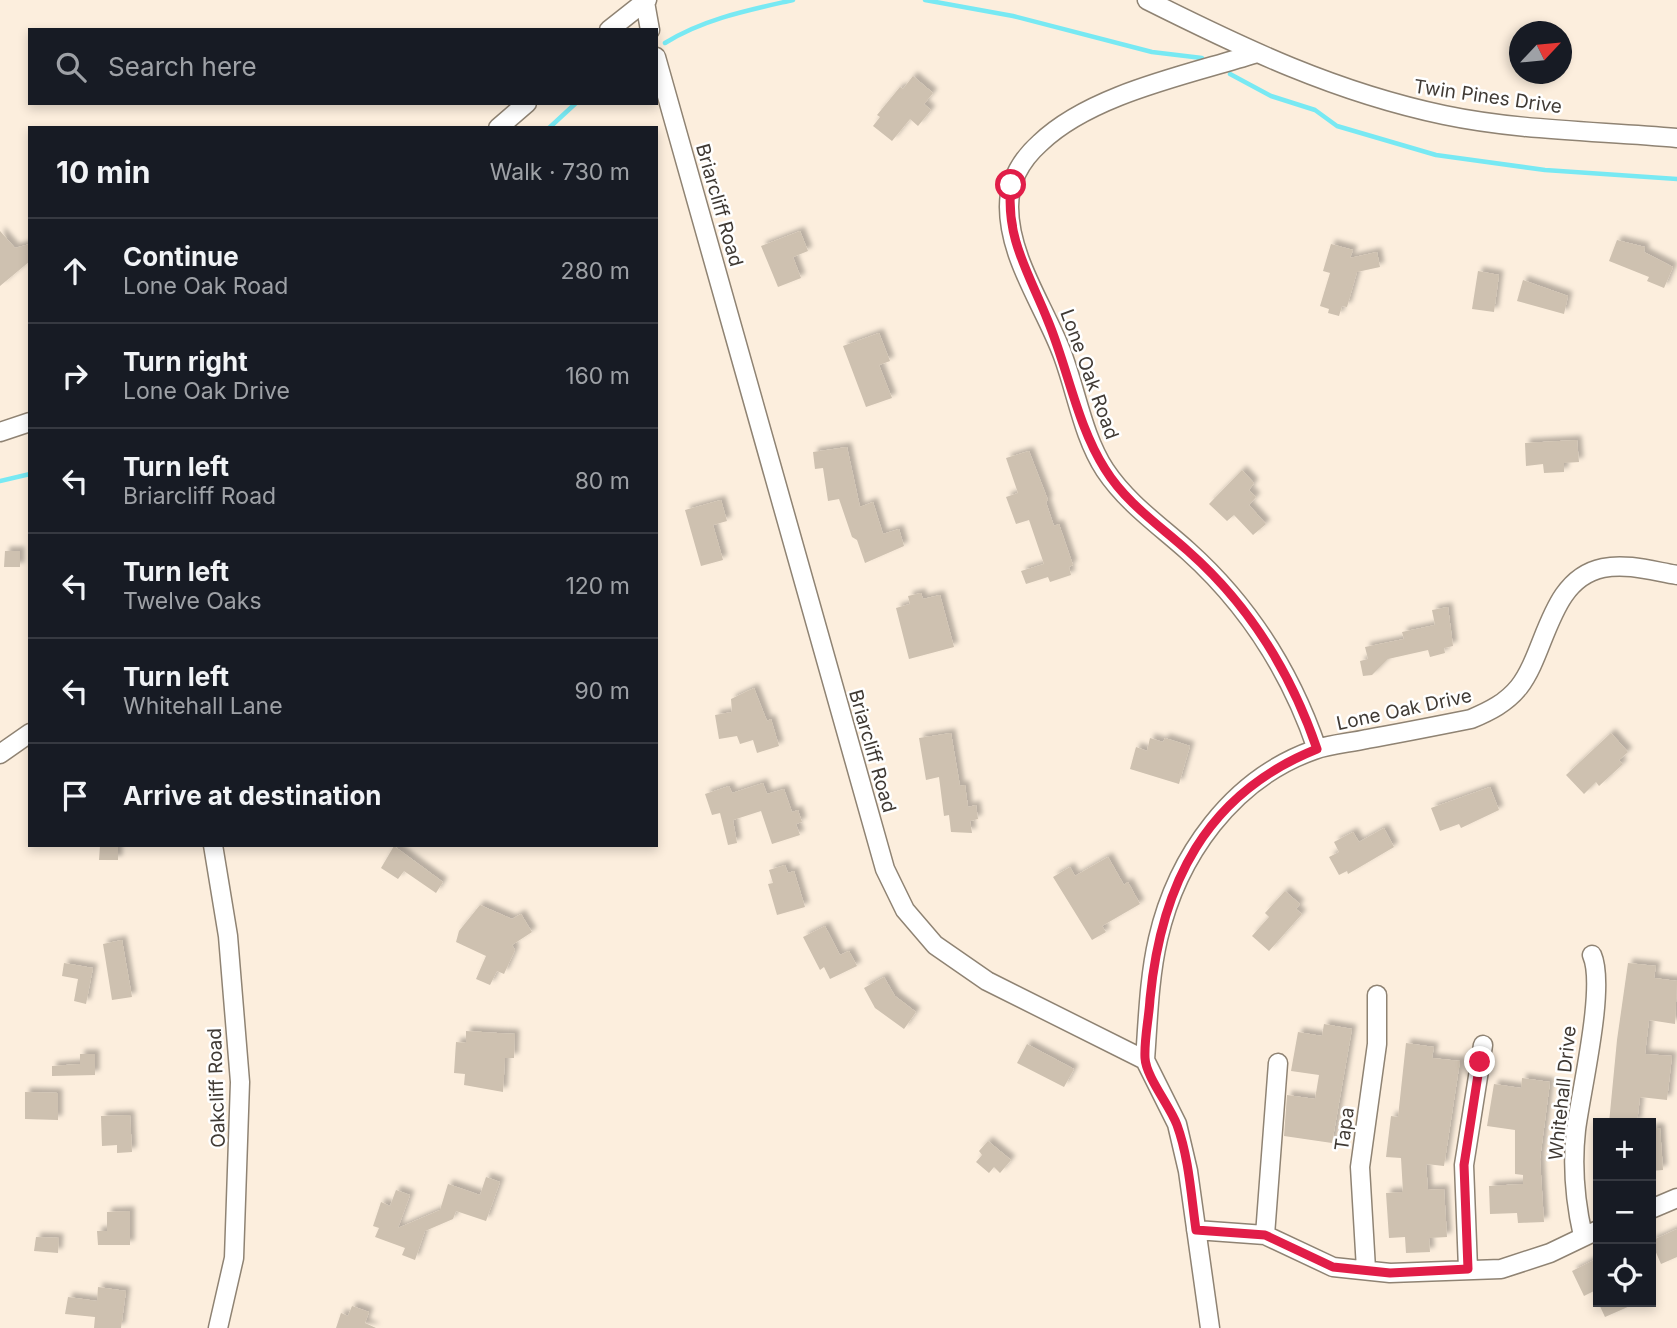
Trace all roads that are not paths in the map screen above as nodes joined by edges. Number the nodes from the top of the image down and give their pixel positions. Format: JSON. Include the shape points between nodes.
{"nodes":[{"id":1,"x":1147,"y":0,"type":"edge"},
{"id":2,"x":646,"y":1,"type":"edge"},
{"id":3,"x":612,"y":28,"type":"edge"},
{"id":4,"x":650,"y":28,"type":"edge"},
{"id":5,"x":1254,"y":54,"type":"junction"},
{"id":6,"x":658,"y":64,"type":"edge"},
{"id":7,"x":525,"y":105,"type":"edge"},
{"id":8,"x":500,"y":126,"type":"edge"},
{"id":9,"x":1677,"y":138,"type":"edge"},
{"id":10,"x":28,"y":423,"type":"edge"},
{"id":11,"x":0,"y":432,"type":"edge"},
{"id":12,"x":1677,"y":575,"type":"edge"},
{"id":13,"x":28,"y":734,"type":"edge"},
{"id":14,"x":1317,"y":749,"type":"junction"},
{"id":15,"x":0,"y":754,"type":"edge"},
{"id":16,"x":213,"y":847,"type":"edge"},
{"id":17,"x":1591,"y":955,"type":"dead end"},
{"id":18,"x":1377,"y":995,"type":"dead end"},
{"id":19,"x":1483,"y":1045,"type":"dead end"},
{"id":20,"x":1145,"y":1060,"type":"junction"},
{"id":21,"x":1278,"y":1063,"type":"dead end"},
{"id":22,"x":1677,"y":1198,"type":"edge"},
{"id":23,"x":1656,"y":1207,"type":"edge"},
{"id":24,"x":1196,"y":1230,"type":"junction"},
{"id":25,"x":1590,"y":1233,"type":"edge"},
{"id":26,"x":1265,"y":1235,"type":"junction"},
{"id":27,"x":1366,"y":1269,"type":"junction"},
{"id":28,"x":1468,"y":1269,"type":"junction"},
{"id":29,"x":218,"y":1328,"type":"edge"},
{"id":30,"x":1210,"y":1328,"type":"edge"}],
"edges":[{"from":1,"to":5,"type":"street","name":"Twin Pines Drive"},
{"from":2,"to":3,"type":"street"},
{"from":2,"to":4,"type":"street"},
{"from":5,"to":9,"type":"street","name":"Twin Pines Drive","via":[[1323,82],[1446,116]]},
{"from":5,"to":14,"type":"street","name":"Lone Oak Road","via":[[1119,98],[1069,120],[1040,142],[1020,166],[1011,185],[1011,230],[1104,468],[1125,497],[1236,599],[1288,680]]},
{"from":6,"to":20,"type":"street","name":"Briarcliff Road","via":[[885,869],[905,911],[934,946],[987,981]]},
{"from":7,"to":8,"type":"street"},
{"from":10,"to":11,"type":"street"},
{"from":12,"to":14,"type":"street","name":"Lone Oak Drive","via":[[1622,566],[1602,568],[1575,582],[1549,622],[1521,684],[1492,710],[1471,719]]},
{"from":13,"to":15,"type":"street"},
{"from":14,"to":20,"type":"street","name":"Lone Oak Drive","via":[[1277,767],[1241,794],[1215,819],[1184,867],[1169,898],[1158,940]]},
{"from":16,"to":29,"type":"street","name":"Oakcliff Road","via":[[228,936],[240,1082],[234,1258]]},
{"from":17,"to":25,"type":"street","name":"Whitehall Drive","via":[[1595,994],[1574,1155],[1577,1211]]},
{"from":18,"to":27,"type":"street","name":"Tapa","via":[[1377,1044],[1360,1167]]},
{"from":19,"to":28,"type":"street","via":[[1464,1165]]},
{"from":20,"to":24,"type":"street","via":[[1177,1124]]},
{"from":21,"to":26,"type":"street"},
{"from":22,"to":23,"type":"street"},
{"from":24,"to":26,"type":"street"},
{"from":24,"to":30,"type":"street"},
{"from":25,"to":28,"type":"street","via":[[1550,1253],[1501,1269]]},
{"from":26,"to":27,"type":"street","via":[[1326,1265]]},
{"from":27,"to":28,"type":"street","via":[[1390,1273]]}]}
